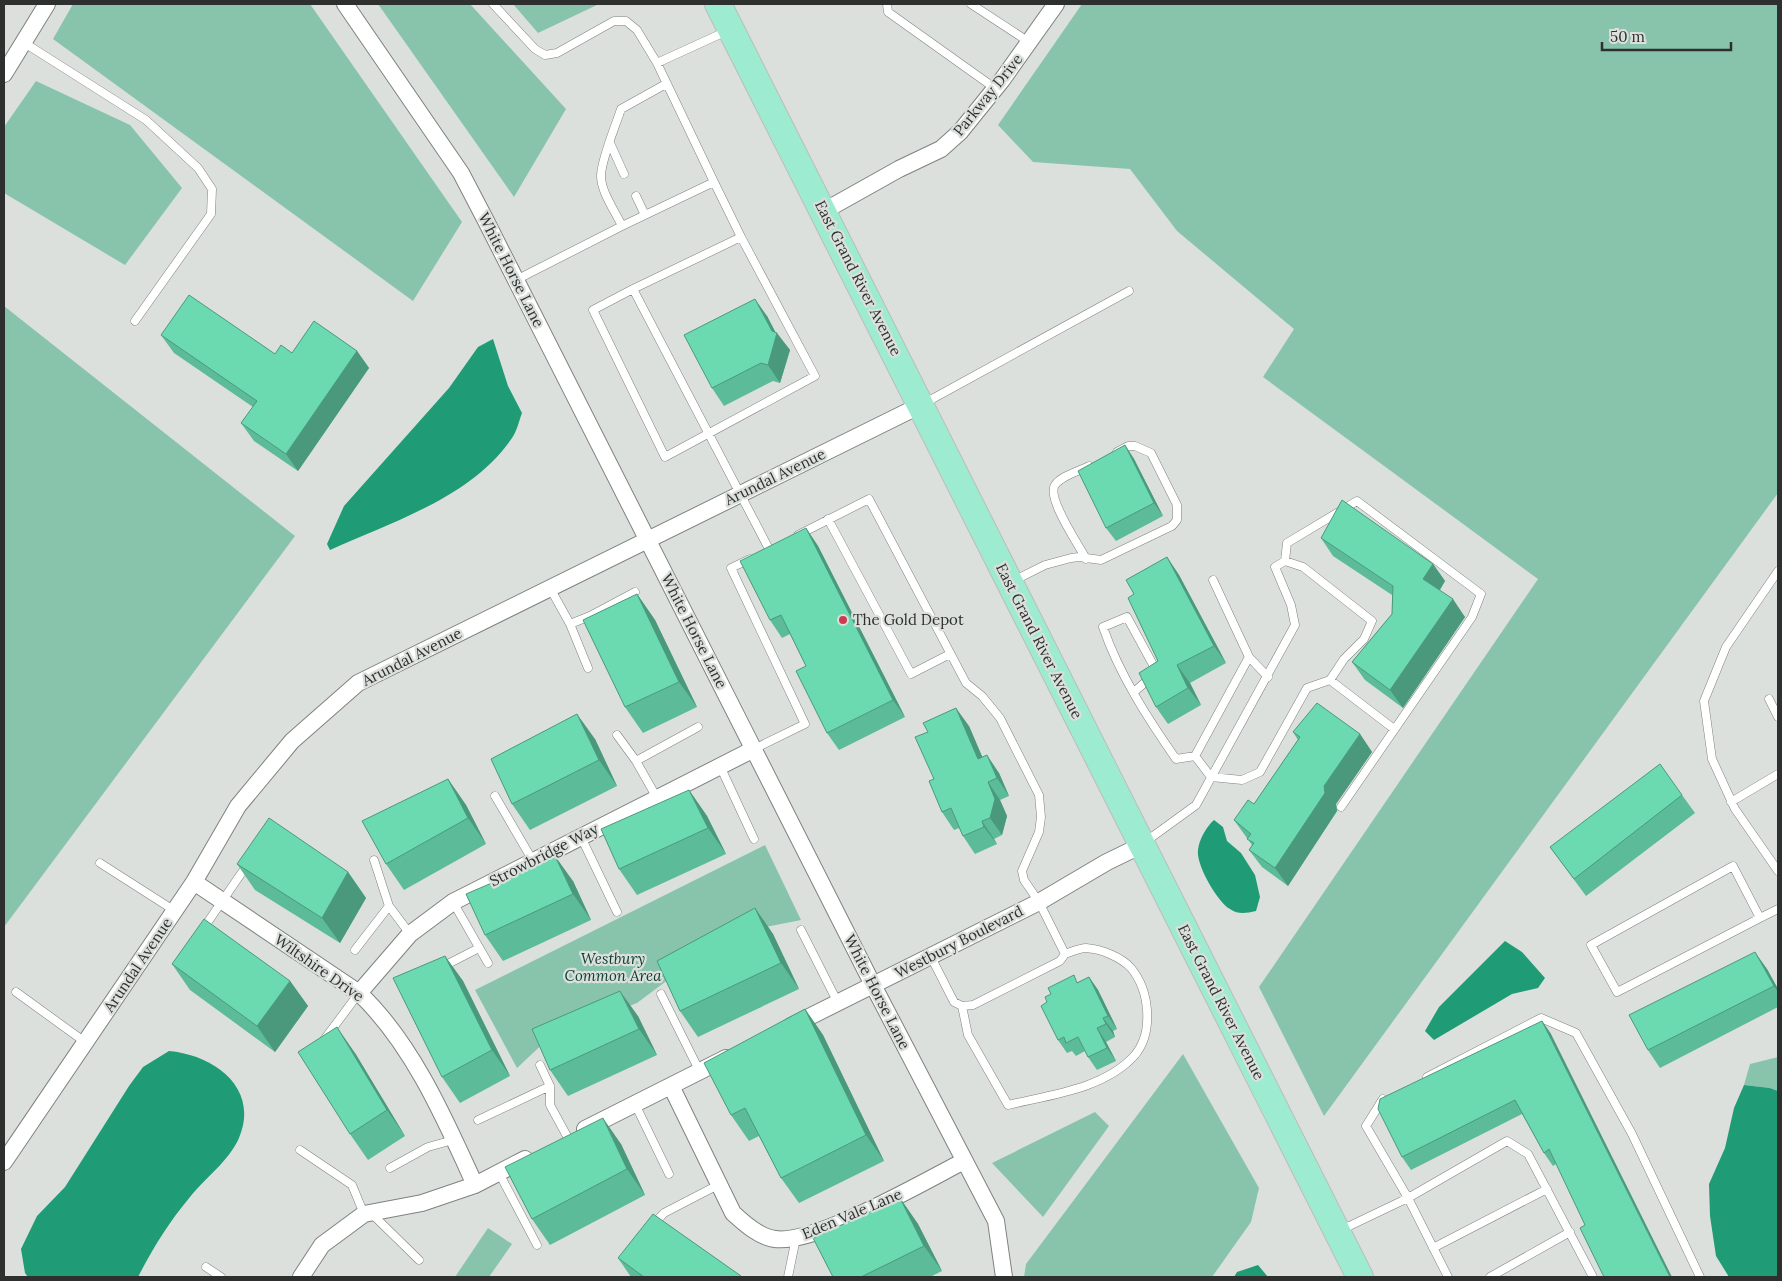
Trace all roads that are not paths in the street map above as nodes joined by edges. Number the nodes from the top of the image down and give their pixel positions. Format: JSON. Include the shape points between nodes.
{"nodes":[{"id":1,"x":47,"y":4,"type":"edge"},
{"id":2,"x":345,"y":4,"type":"edge"},
{"id":3,"x":493,"y":4,"type":"edge"},
{"id":4,"x":718,"y":4,"type":"edge"},
{"id":5,"x":887,"y":4,"type":"edge"},
{"id":6,"x":971,"y":4,"type":"edge"},
{"id":7,"x":1056,"y":4,"type":"edge"},
{"id":8,"x":731,"y":29,"type":"junction"},
{"id":9,"x":23,"y":42,"type":"junction"},
{"id":10,"x":1029,"y":42,"type":"junction"},
{"id":11,"x":657,"y":63,"type":"junction"},
{"id":12,"x":4,"y":74,"type":"edge"},
{"id":13,"x":666,"y":84,"type":"junction"},
{"id":14,"x":996,"y":89,"type":"junction"},
{"id":15,"x":610,"y":143,"type":"junction"},
{"id":16,"x":624,"y":174,"type":"dead end"},
{"id":17,"x":714,"y":182,"type":"junction"},
{"id":18,"x":636,"y":196,"type":"dead end"},
{"id":19,"x":824,"y":211,"type":"junction"},
{"id":20,"x":645,"y":215,"type":"junction"},
{"id":21,"x":622,"y":226,"type":"junction"},
{"id":22,"x":741,"y":237,"type":"junction"},
{"id":23,"x":516,"y":280,"type":"junction"},
{"id":24,"x":633,"y":289,"type":"junction"},
{"id":25,"x":1129,"y":291,"type":"dead end"},
{"id":26,"x":135,"y":321,"type":"dead end"},
{"id":27,"x":921,"y":405,"type":"junction"},
{"id":28,"x":709,"y":434,"type":"junction"},
{"id":29,"x":1111,"y":454,"type":"edge"},
{"id":30,"x":1094,"y":463,"type":"edge"},
{"id":31,"x":740,"y":494,"type":"junction"},
{"id":32,"x":828,"y":520,"type":"junction"},
{"id":33,"x":648,"y":540,"type":"junction"},
{"id":34,"x":786,"y":541,"type":"edge"},
{"id":35,"x":777,"y":545,"type":"edge"},
{"id":36,"x":769,"y":549,"type":"junction"},
{"id":37,"x":1086,"y":558,"type":"junction"},
{"id":38,"x":1285,"y":561,"type":"junction"},
{"id":39,"x":1778,"y":571,"type":"edge"},
{"id":40,"x":1213,"y":580,"type":"dead end"},
{"id":41,"x":1009,"y":583,"type":"junction"},
{"id":42,"x":550,"y":588,"type":"junction"},
{"id":43,"x":635,"y":592,"type":"dead end"},
{"id":44,"x":570,"y":624,"type":"junction"},
{"id":45,"x":950,"y":654,"type":"junction"},
{"id":46,"x":1249,"y":657,"type":"junction"},
{"id":47,"x":588,"y":668,"type":"dead end"},
{"id":48,"x":1268,"y":676,"type":"junction"},
{"id":49,"x":1330,"y":680,"type":"junction"},
{"id":50,"x":1134,"y":692,"type":"junction"},
{"id":51,"x":1769,"y":699,"type":"dead end"},
{"id":52,"x":1778,"y":717,"type":"edge"},
{"id":53,"x":698,"y":727,"type":"dead end"},
{"id":54,"x":1394,"y":729,"type":"junction"},
{"id":55,"x":617,"y":735,"type":"dead end"},
{"id":56,"x":754,"y":750,"type":"junction"},
{"id":57,"x":1195,"y":756,"type":"junction"},
{"id":58,"x":636,"y":761,"type":"junction"},
{"id":59,"x":720,"y":766,"type":"junction"},
{"id":60,"x":1778,"y":774,"type":"edge"},
{"id":61,"x":1211,"y":777,"type":"junction"},
{"id":62,"x":495,"y":796,"type":"edge"},
{"id":63,"x":657,"y":798,"type":"junction"},
{"id":64,"x":1732,"y":802,"type":"junction"},
{"id":65,"x":1341,"y":807,"type":"dead end"},
{"id":66,"x":581,"y":837,"type":"junction"},
{"id":67,"x":754,"y":839,"type":"dead end"},
{"id":68,"x":1142,"y":845,"type":"junction"},
{"id":69,"x":255,"y":855,"type":"edge"},
{"id":70,"x":374,"y":860,"type":"edge"},
{"id":71,"x":533,"y":861,"type":"junction"},
{"id":72,"x":100,"y":863,"type":"dead end"},
{"id":73,"x":1778,"y":871,"type":"edge"},
{"id":74,"x":194,"y":882,"type":"junction"},
{"id":75,"x":221,"y":901,"type":"junction"},
{"id":76,"x":452,"y":902,"type":"junction"},
{"id":77,"x":1039,"y":902,"type":"junction"},
{"id":78,"x":389,"y":906,"type":"junction"},
{"id":79,"x":1778,"y":909,"type":"edge"},
{"id":80,"x":175,"y":911,"type":"junction"},
{"id":81,"x":618,"y":912,"type":"dead end"},
{"id":82,"x":1760,"y":918,"type":"junction"},
{"id":83,"x":801,"y":930,"type":"dead end"},
{"id":84,"x":200,"y":934,"type":"edge"},
{"id":85,"x":410,"y":934,"type":"junction"},
{"id":86,"x":479,"y":948,"type":"junction"},
{"id":87,"x":355,"y":950,"type":"dead end"},
{"id":88,"x":1064,"y":950,"type":"junction"},
{"id":89,"x":931,"y":957,"type":"junction"},
{"id":90,"x":488,"y":963,"type":"dead end"},
{"id":91,"x":437,"y":970,"type":"edge"},
{"id":92,"x":873,"y":985,"type":"junction"},
{"id":93,"x":16,"y":992,"type":"dead end"},
{"id":94,"x":359,"y":993,"type":"junction"},
{"id":95,"x":661,"y":994,"type":"edge"},
{"id":96,"x":838,"y":1003,"type":"junction"},
{"id":97,"x":962,"y":1006,"type":"junction"},
{"id":98,"x":777,"y":1033,"type":"edge"},
{"id":99,"x":85,"y":1042,"type":"junction"},
{"id":100,"x":320,"y":1044,"type":"edge"},
{"id":101,"x":743,"y":1050,"type":"edge"},
{"id":102,"x":540,"y":1065,"type":"edge"},
{"id":103,"x":700,"y":1072,"type":"junction"},
{"id":104,"x":1419,"y":1081,"type":"edge"},
{"id":105,"x":550,"y":1086,"type":"junction"},
{"id":106,"x":672,"y":1086,"type":"junction"},
{"id":107,"x":1393,"y":1094,"type":"edge"},
{"id":108,"x":635,"y":1104,"type":"junction"},
{"id":109,"x":478,"y":1120,"type":"dead end"},
{"id":110,"x":568,"y":1138,"type":"junction"},
{"id":111,"x":453,"y":1140,"type":"junction"},
{"id":112,"x":300,"y":1150,"type":"dead end"},
{"id":113,"x":964,"y":1161,"type":"junction"},
{"id":114,"x":4,"y":1162,"type":"edge"},
{"id":115,"x":390,"y":1168,"type":"dead end"},
{"id":116,"x":499,"y":1173,"type":"junction"},
{"id":117,"x":669,"y":1174,"type":"dead end"},
{"id":118,"x":475,"y":1185,"type":"junction"},
{"id":119,"x":718,"y":1185,"type":"junction"},
{"id":120,"x":1547,"y":1189,"type":"junction"},
{"id":121,"x":1408,"y":1198,"type":"junction"},
{"id":122,"x":367,"y":1213,"type":"junction"},
{"id":123,"x":1337,"y":1232,"type":"junction"},
{"id":124,"x":1570,"y":1232,"type":"junction"},
{"id":125,"x":647,"y":1233,"type":"edge"},
{"id":126,"x":796,"y":1238,"type":"junction"},
{"id":127,"x":537,"y":1245,"type":"dead end"},
{"id":128,"x":1433,"y":1248,"type":"junction"},
{"id":129,"x":419,"y":1260,"type":"dead end"},
{"id":130,"x":206,"y":1267,"type":"dead end"},
{"id":131,"x":221,"y":1277,"type":"edge"},
{"id":132,"x":301,"y":1277,"type":"edge"},
{"id":133,"x":788,"y":1277,"type":"edge"},
{"id":134,"x":1004,"y":1277,"type":"edge"},
{"id":135,"x":1360,"y":1277,"type":"edge"},
{"id":136,"x":1448,"y":1277,"type":"edge"},
{"id":137,"x":1490,"y":1277,"type":"edge"},
{"id":138,"x":1592,"y":1277,"type":"edge"},
{"id":139,"x":1700,"y":1277,"type":"edge"}],
"edges":[{"from":1,"to":9,"type":"street"},
{"from":2,"to":23,"type":"street","name":"White Horse Lane","via":[[461,173]]},
{"from":3,"to":11,"type":"lane","via":[[536,50],[545,55],[557,53],[614,21],[626,21],[637,30]]},
{"from":4,"to":8,"type":"main road","name":"East Grand River Avenue"},
{"from":5,"to":14,"type":"lane","via":[[888,12]]},
{"from":6,"to":10,"type":"lane"},
{"from":7,"to":10,"type":"street","name":"Parkway Drive"},
{"from":8,"to":11,"type":"lane"},
{"from":8,"to":19,"type":"main road","name":"East Grand River Avenue"},
{"from":9,"to":12,"type":"street"},
{"from":9,"to":26,"type":"lane","via":[[146,120],[198,168],[212,189],[211,214]]},
{"from":10,"to":14,"type":"street","name":"Parkway Drive"},
{"from":11,"to":13,"type":"lane"},
{"from":13,"to":15,"type":"lane","via":[[621,109]]},
{"from":13,"to":17,"type":"lane"},
{"from":14,"to":19,"type":"street","name":"Parkway Drive","via":[[960,132],[941,149]]},
{"from":15,"to":16,"type":"lane"},
{"from":15,"to":21,"type":"lane","via":[[601,175]]},
{"from":17,"to":20,"type":"lane"},
{"from":17,"to":22,"type":"lane"},
{"from":18,"to":20,"type":"lane"},
{"from":19,"to":27,"type":"main road","name":"East Grand River Avenue"},
{"from":20,"to":21,"type":"lane"},
{"from":21,"to":23,"type":"lane"},
{"from":22,"to":24,"type":"lane"},
{"from":22,"to":28,"type":"lane","via":[[815,376]]},
{"from":23,"to":33,"type":"street","name":"White Horse Lane"},
{"from":24,"to":28,"type":"lane"},
{"from":24,"to":28,"type":"lane","via":[[593,310],[665,457]]},
{"from":25,"to":27,"type":"lane"},
{"from":27,"to":31,"type":"street","name":"Arundal Avenue"},
{"from":27,"to":41,"type":"main road","name":"East Grand River Avenue"},
{"from":28,"to":31,"type":"lane"},
{"from":29,"to":37,"type":"lane","via":[[1128,446],[1151,453],[1177,505],[1177,520],[1172,526],[1110,557],[1101,560]]},
{"from":30,"to":37,"type":"lane","via":[[1061,480],[1052,491],[1056,506]]},
{"from":31,"to":33,"type":"street","name":"Arundal Avenue"},
{"from":31,"to":36,"type":"lane"},
{"from":32,"to":34,"type":"lane"},
{"from":32,"to":45,"type":"lane","via":[[911,674]]},
{"from":32,"to":45,"type":"lane","via":[[869,499]]},
{"from":33,"to":42,"type":"street","name":"Arundal Avenue"},
{"from":33,"to":56,"type":"street","name":"White Horse Lane"},
{"from":35,"to":36,"type":"lane"},
{"from":36,"to":56,"type":"lane","via":[[731,568],[805,724]]},
{"from":37,"to":41,"type":"lane","via":[[1079,556],[1045,565]]},
{"from":38,"to":48,"type":"lane","via":[[1275,567],[1291,605],[1295,625]]},
{"from":38,"to":49,"type":"lane","via":[[1303,566],[1372,621],[1364,639],[1344,659]]},
{"from":38,"to":54,"type":"lane","via":[[1287,543],[1357,501],[1481,594],[1472,617]]},
{"from":39,"to":64,"type":"lane","via":[[1726,647],[1704,701],[1712,760]]},
{"from":40,"to":46,"type":"lane"},
{"from":41,"to":68,"type":"main road","name":"East Grand River Avenue"},
{"from":42,"to":44,"type":"lane"},
{"from":42,"to":74,"type":"street","name":"Arundal Avenue","via":[[358,683],[292,741],[256,784],[238,806]]},
{"from":43,"to":44,"type":"lane"},
{"from":44,"to":47,"type":"lane"},
{"from":45,"to":77,"type":"lane","via":[[966,683],[1000,718],[1039,795],[1039,832],[1022,871],[1024,880]]},
{"from":46,"to":48,"type":"lane"},
{"from":46,"to":57,"type":"lane"},
{"from":48,"to":61,"type":"lane"},
{"from":49,"to":54,"type":"lane"},
{"from":49,"to":61,"type":"lane","via":[[1307,688],[1260,772],[1242,780]]},
{"from":50,"to":50,"type":"lane","via":[[1102,627],[1127,617],[1156,672]]},
{"from":50,"to":57,"type":"lane","via":[[1176,759]]},
{"from":51,"to":52,"type":"lane"},
{"from":53,"to":58,"type":"lane"},
{"from":54,"to":65,"type":"lane"},
{"from":55,"to":58,"type":"lane"},
{"from":56,"to":59,"type":"street","name":"Strowbridge Way"},
{"from":56,"to":92,"type":"street","name":"White Horse Lane"},
{"from":57,"to":61,"type":"lane"},
{"from":58,"to":63,"type":"lane"},
{"from":59,"to":63,"type":"street","name":"Strowbridge Way"},
{"from":59,"to":67,"type":"lane"},
{"from":60,"to":64,"type":"lane"},
{"from":61,"to":68,"type":"lane","via":[[1196,805]]},
{"from":62,"to":71,"type":"lane"},
{"from":63,"to":66,"type":"street","name":"Strowbridge Way"},
{"from":64,"to":73,"type":"lane"},
{"from":66,"to":71,"type":"street","name":"Strowbridge Way"},
{"from":66,"to":81,"type":"lane"},
{"from":68,"to":77,"type":"street","name":"Westbury Boulevard"},
{"from":68,"to":123,"type":"main road","name":"East Grand River Avenue"},
{"from":69,"to":75,"type":"lane"},
{"from":70,"to":78,"type":"lane"},
{"from":71,"to":76,"type":"street","name":"Strowbridge Way"},
{"from":72,"to":80,"type":"lane"},
{"from":74,"to":75,"type":"street","name":"Wiltshire Drive"},
{"from":74,"to":80,"type":"street","name":"Arundal Avenue"},
{"from":75,"to":84,"type":"lane"},
{"from":75,"to":94,"type":"street","name":"Wiltshire Drive"},
{"from":76,"to":85,"type":"street","name":"Strowbridge Way"},
{"from":76,"to":86,"type":"lane"},
{"from":77,"to":88,"type":"lane"},
{"from":77,"to":89,"type":"street","name":"Westbury Boulevard"},
{"from":78,"to":85,"type":"lane"},
{"from":78,"to":87,"type":"lane"},
{"from":79,"to":82,"type":"lane"},
{"from":80,"to":99,"type":"street","name":"Arundal Avenue"},
{"from":82,"to":82,"type":"lane","via":[[1733,866],[1590,945],[1617,992]]},
{"from":83,"to":96,"type":"lane"},
{"from":85,"to":94,"type":"street","name":"Strowbridge Way"},
{"from":86,"to":90,"type":"lane"},
{"from":86,"to":91,"type":"lane"},
{"from":88,"to":97,"type":"lane","via":[[1060,961],[973,1005]]},
{"from":88,"to":97,"type":"lane","via":[[1085,948],[1110,954],[1130,968],[1144,994],[1148,1030],[1134,1055],[1112,1074],[1079,1088],[1008,1105],[968,1035]]},
{"from":89,"to":92,"type":"street","name":"Westbury Boulevard"},
{"from":89,"to":97,"type":"lane","via":[[954,1002]]},
{"from":92,"to":96,"type":"street","name":"Westbury Boulevard"},
{"from":92,"to":113,"type":"street","name":"White Horse Lane"},
{"from":93,"to":99,"type":"lane"},
{"from":94,"to":100,"type":"lane"},
{"from":94,"to":111,"type":"street","name":"Wiltshire Drive","via":[[381,1014],[409,1052]]},
{"from":95,"to":103,"type":"lane"},
{"from":96,"to":98,"type":"street","name":"Westbury Boulevard"},
{"from":99,"to":114,"type":"street","name":"Arundal Avenue"},
{"from":101,"to":103,"type":"street"},
{"from":102,"to":105,"type":"lane"},
{"from":103,"to":106,"type":"street"},
{"from":104,"to":139,"type":"lane","via":[[1540,1018],[1576,1033],[1632,1134]]},
{"from":105,"to":109,"type":"lane"},
{"from":105,"to":110,"type":"lane","via":[[550,1105]]},
{"from":106,"to":108,"type":"street"},
{"from":106,"to":119,"type":"street","name":"Eden Vale Lane"},
{"from":107,"to":121,"type":"lane","via":[[1384,1099],[1366,1126]]},
{"from":108,"to":110,"type":"street"},
{"from":108,"to":117,"type":"lane"},
{"from":110,"to":116,"type":"street"},
{"from":111,"to":115,"type":"lane","via":[[428,1147]]},
{"from":111,"to":118,"type":"street","name":"Wiltshire Drive"},
{"from":112,"to":122,"type":"lane","via":[[352,1185]]},
{"from":113,"to":126,"type":"street","name":"Eden Vale Lane","via":[[875,1207]]},
{"from":113,"to":134,"type":"street","name":"White Horse Lane","via":[[996,1221]]},
{"from":116,"to":118,"type":"street"},
{"from":116,"to":127,"type":"lane"},
{"from":118,"to":122,"type":"street","via":[[422,1203]]},
{"from":119,"to":125,"type":"lane","via":[[664,1213]]},
{"from":119,"to":126,"type":"street","name":"Eden Vale Lane","via":[[733,1213],[749,1227],[774,1239]]},
{"from":120,"to":121,"type":"lane","via":[[1528,1154],[1507,1142]]},
{"from":120,"to":124,"type":"lane"},
{"from":120,"to":128,"type":"lane"},
{"from":121,"to":123,"type":"lane"},
{"from":121,"to":128,"type":"lane"},
{"from":122,"to":129,"type":"lane"},
{"from":122,"to":132,"type":"street","via":[[322,1245]]},
{"from":123,"to":135,"type":"main road","name":"East Grand River Avenue"},
{"from":124,"to":137,"type":"lane"},
{"from":124,"to":138,"type":"lane"},
{"from":126,"to":133,"type":"lane"},
{"from":128,"to":136,"type":"lane"},
{"from":130,"to":131,"type":"lane"}]}
